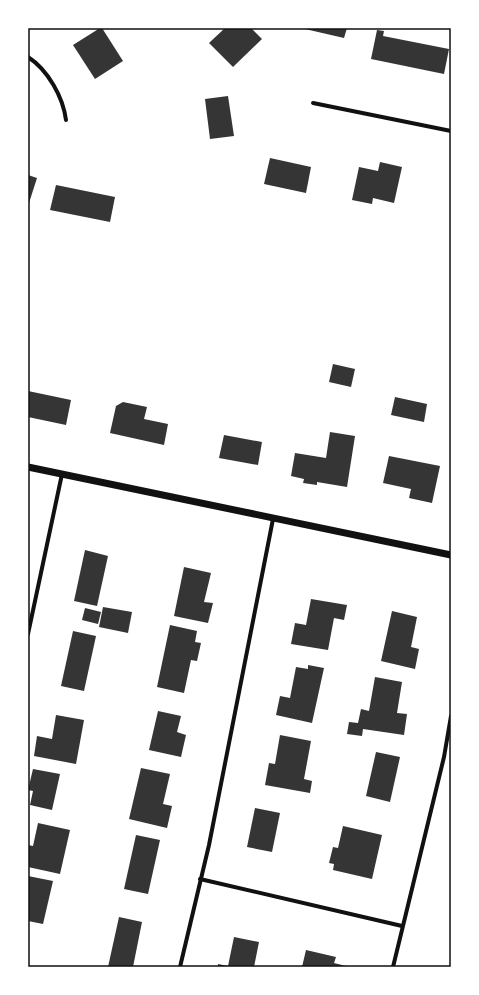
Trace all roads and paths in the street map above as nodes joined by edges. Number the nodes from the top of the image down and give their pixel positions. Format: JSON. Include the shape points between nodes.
{"nodes":[{"id":1,"x":28,"y":57,"type":"edge"},
{"id":2,"x":313,"y":103,"type":"dead end"},
{"id":3,"x":66,"y":120,"type":"dead end"},
{"id":4,"x":451,"y":131,"type":"edge"},
{"id":5,"x":28,"y":467,"type":"edge"},
{"id":6,"x":62,"y":474,"type":"junction"},
{"id":7,"x":272,"y":520,"type":"junction"},
{"id":8,"x":451,"y":555,"type":"edge"},
{"id":9,"x":28,"y":634,"type":"edge"},
{"id":10,"x":451,"y":716,"type":"edge"},
{"id":11,"x":200,"y":879,"type":"junction"},
{"id":12,"x":402,"y":926,"type":"junction"},
{"id":13,"x":180,"y":967,"type":"edge"},
{"id":14,"x":393,"y":967,"type":"edge"}],
"edges":[{"from":1,"to":3,"type":"street","via":[[45,72],[64,106]]},
{"from":2,"to":4,"type":"street"},
{"from":5,"to":6,"type":"street"},
{"from":6,"to":7,"type":"street"},
{"from":6,"to":9,"type":"street"},
{"from":7,"to":8,"type":"street"},
{"from":7,"to":11,"type":"street","via":[[209,845]]},
{"from":10,"to":12,"type":"street","via":[[444,757]]},
{"from":11,"to":12,"type":"street"},
{"from":11,"to":13,"type":"street"},
{"from":12,"to":14,"type":"street"}]}
